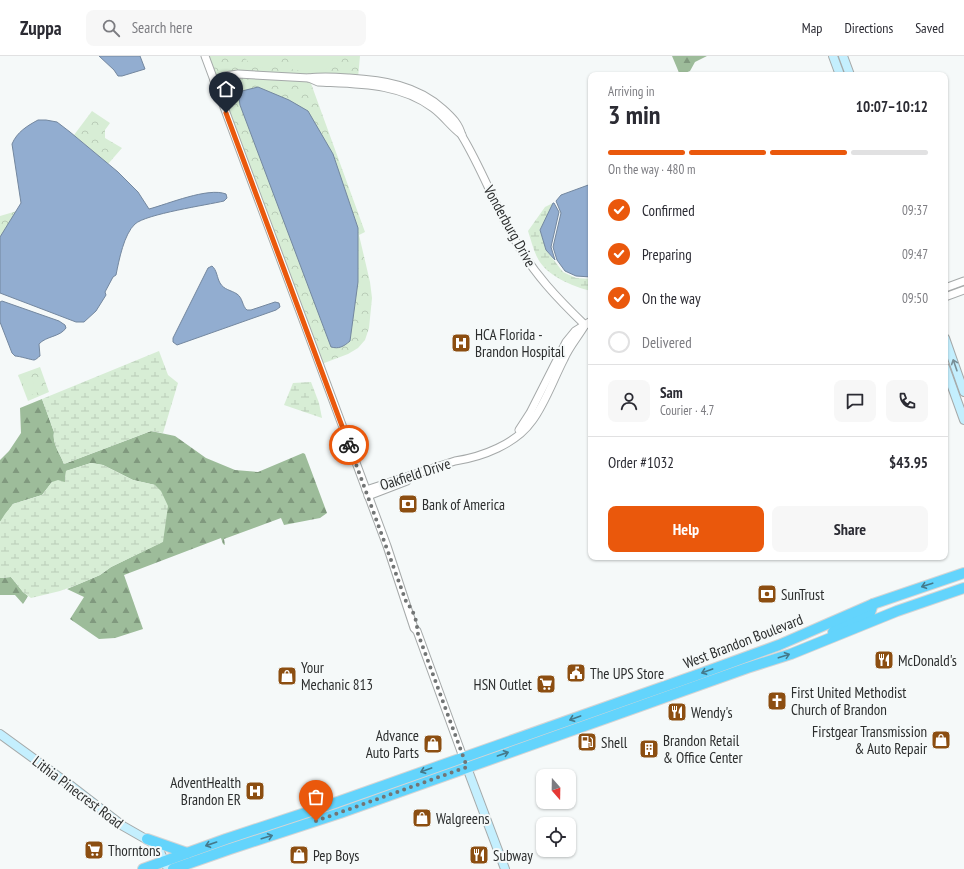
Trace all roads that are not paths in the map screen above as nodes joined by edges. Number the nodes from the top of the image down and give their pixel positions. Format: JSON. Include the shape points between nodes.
{"nodes":[{"id":1,"x":205,"y":56,"type":"edge"},
{"id":2,"x":833,"y":56,"type":"edge"},
{"id":3,"x":843,"y":56,"type":"edge"},
{"id":4,"x":839,"y":72,"type":"edge"},
{"id":5,"x":849,"y":72,"type":"edge"},
{"id":6,"x":214,"y":80,"type":"junction"},
{"id":7,"x":964,"y":281,"type":"edge"},
{"id":8,"x":948,"y":287,"type":"edge"},
{"id":9,"x":964,"y":290,"type":"edge"},
{"id":10,"x":948,"y":296,"type":"edge"},
{"id":11,"x":588,"y":323,"type":"edge"},
{"id":12,"x":948,"y":347,"type":"edge"},
{"id":13,"x":948,"y":375,"type":"edge"},
{"id":14,"x":964,"y":392,"type":"edge"},
{"id":15,"x":964,"y":420,"type":"edge"},
{"id":16,"x":367,"y":493,"type":"junction"},
{"id":17,"x":964,"y":573,"type":"edge"},
{"id":18,"x":964,"y":588,"type":"edge"},
{"id":19,"x":873,"y":604,"type":"junction"},
{"id":20,"x":834,"y":636,"type":"junction"},
{"id":21,"x":686,"y":678,"type":"junction"},
{"id":22,"x":649,"y":692,"type":"junction"},
{"id":23,"x":654,"y":702,"type":"junction"},
{"id":24,"x":622,"y":713,"type":"junction"},
{"id":25,"x":0,"y":734,"type":"edge"},
{"id":26,"x":463,"y":757,"type":"junction"},
{"id":27,"x":467,"y":767,"type":"junction"},
{"id":28,"x":147,"y":839,"type":"junction"},
{"id":29,"x":187,"y":853,"type":"junction"},
{"id":30,"x":166,"y":865,"type":"edge"},
{"id":31,"x":143,"y":869,"type":"edge"},
{"id":32,"x":173,"y":869,"type":"edge"},
{"id":33,"x":505,"y":869,"type":"edge"}],
"edges":[{"from":1,"to":6,"type":"street"},
{"from":2,"to":4,"type":"main road"},
{"from":3,"to":5,"type":"main road"},
{"from":6,"to":11,"type":"street","name":"Vonderburg Drive","via":[[238,74],[375,80],[395,83],[425,95],[441,106],[458,124],[520,249],[549,289]]},
{"from":6,"to":16,"type":"street"},
{"from":7,"to":8,"type":"street"},
{"from":9,"to":10,"type":"street"},
{"from":11,"to":16,"type":"street","name":"Oakfield Drive","via":[[575,331],[566,342],[551,378],[525,422],[509,441],[457,464]]},
{"from":14,"to":12,"type":"main road","one_way":true},
{"from":13,"to":15,"type":"main road"},
{"from":16,"to":26,"type":"street"},
{"from":17,"to":19,"type":"highway","name":"West Brandon Boulevard","one_way":true},
{"from":18,"to":20,"type":"highway","name":"West Brandon Boulevard"},
{"from":19,"to":20,"type":"highway","via":[[870,613],[838,627]]},
{"from":19,"to":21,"type":"highway","name":"West Brandon Boulevard","one_way":true,"via":[[779,645]]},
{"from":23,"to":20,"type":"highway","name":"West Brandon Boulevard","one_way":true,"via":[[791,654]]},
{"from":21,"to":22,"type":"highway","name":"West Brandon Boulevard"},
{"from":21,"to":23,"type":"highway","via":[[685,685],[659,694],[654,698]]},
{"from":22,"to":24,"type":"highway","via":[[646,699],[625,707]]},
{"from":22,"to":26,"type":"highway","name":"West Brandon Boulevard","one_way":true},
{"from":23,"to":24,"type":"highway","name":"West Brandon Boulevard"},
{"from":27,"to":24,"type":"highway","name":"West Brandon Boulevard","one_way":true},
{"from":25,"to":28,"type":"main road","name":"Lithia Pinecrest Road","via":[[119,823]]},
{"from":26,"to":27,"type":"main road"},
{"from":26,"to":29,"type":"highway","name":"West Brandon Boulevard","one_way":true},
{"from":32,"to":27,"type":"highway","name":"West Brandon Boulevard","one_way":true},
{"from":27,"to":33,"type":"main road"},
{"from":28,"to":29,"type":"highway"},
{"from":28,"to":30,"type":"main road","name":"Lithia Pinecrest Road","via":[[157,848]]},
{"from":29,"to":30,"type":"highway","name":"West Brandon Boulevard"},
{"from":30,"to":31,"type":"highway","name":"West Brandon Boulevard"}]}
